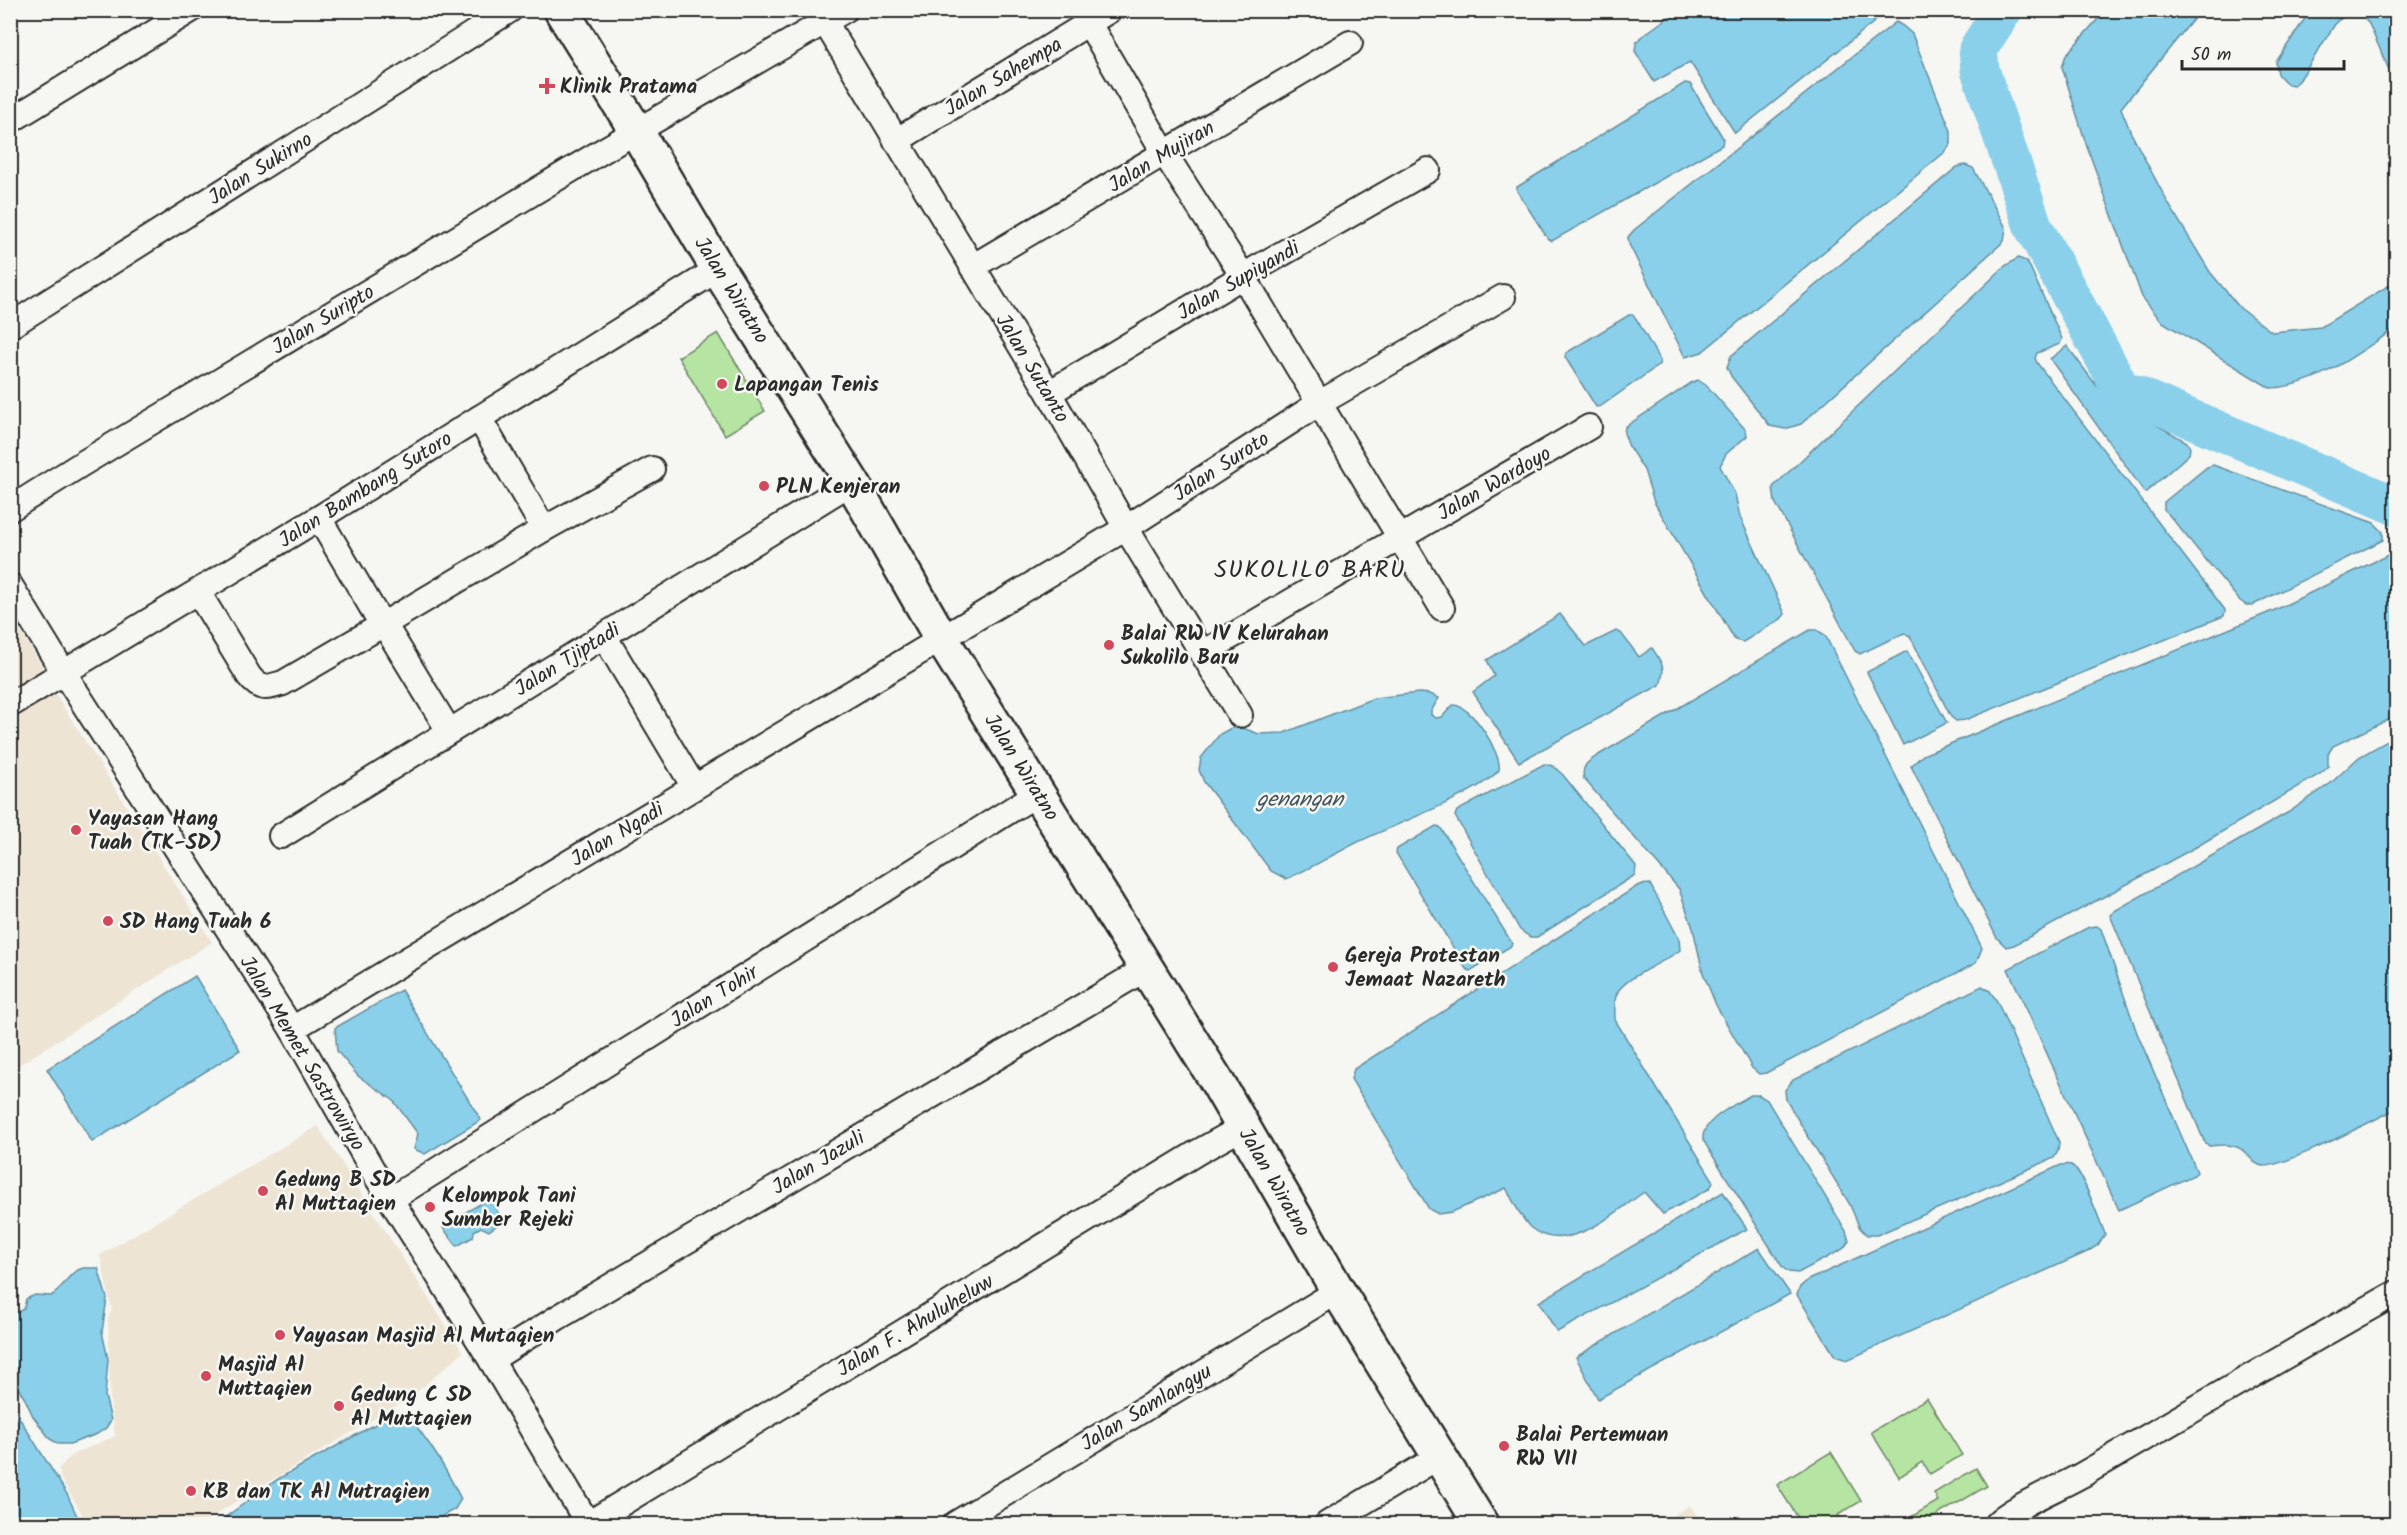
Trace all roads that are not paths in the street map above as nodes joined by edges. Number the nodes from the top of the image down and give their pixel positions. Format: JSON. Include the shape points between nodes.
{"nodes":[{"id":1,"x":191,"y":10,"type":"edge"},
{"id":2,"x":510,"y":10,"type":"edge"},
{"id":3,"x":561,"y":10,"type":"edge"},
{"id":4,"x":1110,"y":10,"type":"edge"},
{"id":5,"x":835,"y":16,"type":"edge"},
{"id":6,"x":1085,"y":17,"type":"edge"},
{"id":7,"x":1350,"y":43,"type":"dead end"},
{"id":8,"x":10,"y":121,"type":"edge"},
{"id":9,"x":637,"y":132,"type":"junction"},
{"id":10,"x":896,"y":141,"type":"junction"},
{"id":11,"x":1165,"y":154,"type":"junction"},
{"id":12,"x":1428,"y":170,"type":"dead end"},
{"id":13,"x":972,"y":267,"type":"junction"},
{"id":14,"x":718,"y":269,"type":"junction"},
{"id":15,"x":1243,"y":276,"type":"junction"},
{"id":16,"x":1503,"y":297,"type":"dead end"},
{"id":17,"x":10,"y":326,"type":"edge"},
{"id":18,"x":1049,"y":393,"type":"junction"},
{"id":19,"x":1318,"y":404,"type":"junction"},
{"id":20,"x":480,"y":418,"type":"junction"},
{"id":21,"x":1589,"y":427,"type":"dead end"},
{"id":22,"x":652,"y":470,"type":"dead end"},
{"id":23,"x":852,"y":482,"type":"junction"},
{"id":24,"x":10,"y":509,"type":"edge"},
{"id":25,"x":319,"y":518,"type":"junction"},
{"id":26,"x":1126,"y":528,"type":"junction"},
{"id":27,"x":544,"y":529,"type":"junction"},
{"id":28,"x":1399,"y":538,"type":"junction"},
{"id":29,"x":10,"y":585,"type":"edge"},
{"id":30,"x":198,"y":592,"type":"junction"},
{"id":31,"x":1442,"y":608,"type":"dead end"},
{"id":32,"x":384,"y":624,"type":"junction"},
{"id":33,"x":604,"y":636,"type":"junction"},
{"id":34,"x":941,"y":638,"type":"junction"},
{"id":35,"x":1203,"y":652,"type":"junction"},
{"id":36,"x":64,"y":673,"type":"junction"},
{"id":37,"x":10,"y":705,"type":"edge"},
{"id":38,"x":1240,"y":715,"type":"dead end"},
{"id":39,"x":449,"y":731,"type":"junction"},
{"id":40,"x":694,"y":787,"type":"junction"},
{"id":41,"x":1038,"y":793,"type":"junction"},
{"id":42,"x":281,"y":836,"type":"dead end"},
{"id":43,"x":1148,"y":968,"type":"junction"},
{"id":44,"x":292,"y":1029,"type":"junction"},
{"id":45,"x":1243,"y":1127,"type":"junction"},
{"id":46,"x":391,"y":1199,"type":"junction"},
{"id":47,"x":1338,"y":1291,"type":"junction"},
{"id":48,"x":2397,"y":1293,"type":"edge"},
{"id":49,"x":491,"y":1360,"type":"junction"},
{"id":50,"x":1440,"y":1456,"type":"junction"},
{"id":51,"x":588,"y":1524,"type":"edge"},
{"id":52,"x":955,"y":1524,"type":"edge"},
{"id":53,"x":1327,"y":1524,"type":"edge"},
{"id":54,"x":1481,"y":1524,"type":"edge"},
{"id":55,"x":1996,"y":1524,"type":"edge"}],
"edges":[{"from":1,"to":8,"type":"street"},
{"from":2,"to":17,"type":"street","name":"Jalan Sukirno"},
{"from":3,"to":9,"type":"main road","name":"Jalan Wiratno"},
{"from":4,"to":6,"type":"street","name":"Jalan Sahempa"},
{"from":5,"to":9,"type":"street","name":"Jalan Suripto"},
{"from":5,"to":10,"type":"street","name":"Jalan Sutanto"},
{"from":6,"to":10,"type":"street","name":"Jalan Sahempa"},
{"from":6,"to":11,"type":"street"},
{"from":7,"to":11,"type":"street","name":"Jalan Mujiran"},
{"from":9,"to":14,"type":"main road","name":"Jalan Wiratno"},
{"from":9,"to":24,"type":"street","name":"Jalan Suripto"},
{"from":10,"to":13,"type":"street","name":"Jalan Sutanto"},
{"from":11,"to":13,"type":"street","name":"Jalan Mujiran"},
{"from":11,"to":15,"type":"street"},
{"from":12,"to":15,"type":"street","name":"Jalan Supiyandi"},
{"from":13,"to":18,"type":"street","name":"Jalan Sutanto"},
{"from":14,"to":20,"type":"street","name":"Jalan Bambang Sutoro"},
{"from":14,"to":23,"type":"main road","name":"Jalan Wiratno"},
{"from":15,"to":18,"type":"street","name":"Jalan Supiyandi"},
{"from":15,"to":19,"type":"street"},
{"from":16,"to":19,"type":"street","name":"Jalan Suroto"},
{"from":18,"to":26,"type":"street","name":"Jalan Sutanto"},
{"from":19,"to":26,"type":"street","name":"Jalan Suroto"},
{"from":19,"to":28,"type":"street"},
{"from":20,"to":25,"type":"street","name":"Jalan Bambang Sutoro"},
{"from":20,"to":27,"type":"street"},
{"from":21,"to":28,"type":"street","name":"Jalan Wardoyo"},
{"from":22,"to":27,"type":"street"},
{"from":23,"to":33,"type":"street","name":"Jalan Tjiptadi"},
{"from":23,"to":34,"type":"main road","name":"Jalan Wiratno"},
{"from":25,"to":30,"type":"street","name":"Jalan Bambang Sutoro"},
{"from":25,"to":32,"type":"street"},
{"from":26,"to":34,"type":"street","name":"Jalan Suroto"},
{"from":26,"to":35,"type":"street","name":"Jalan Sutanto"},
{"from":27,"to":32,"type":"street"},
{"from":28,"to":31,"type":"street"},
{"from":28,"to":35,"type":"street","name":"Jalan Wardoyo"},
{"from":29,"to":36,"type":"street","name":"Jalan Memet Sastrowiryo"},
{"from":30,"to":32,"type":"street","via":[[249,676],[256,685],[267,688],[283,683]]},
{"from":30,"to":36,"type":"street","name":"Jalan Bambang Sutoro"},
{"from":32,"to":39,"type":"street"},
{"from":33,"to":39,"type":"street","name":"Jalan Tjiptadi"},
{"from":33,"to":40,"type":"street"},
{"from":34,"to":40,"type":"street","name":"Jalan Ngadi"},
{"from":34,"to":41,"type":"main road","name":"Jalan Wiratno"},
{"from":35,"to":38,"type":"street","name":"Jalan Sutanto"},
{"from":36,"to":37,"type":"street","name":"Jalan Bambang Sutoro"},
{"from":36,"to":44,"type":"street","name":"Jalan Memet Sastrowiryo"},
{"from":39,"to":42,"type":"street","name":"Jalan Tjiptadi"},
{"from":40,"to":44,"type":"street","name":"Jalan Ngadi"},
{"from":41,"to":43,"type":"main road","name":"Jalan Wiratno"},
{"from":41,"to":46,"type":"street","name":"Jalan Tohir"},
{"from":43,"to":45,"type":"main road","name":"Jalan Wiratno"},
{"from":43,"to":49,"type":"street","name":"Jalan Jazuli"},
{"from":44,"to":46,"type":"street","name":"Jalan Memet Sastrowiryo"},
{"from":45,"to":47,"type":"main road","name":"Jalan Wiratno"},
{"from":45,"to":51,"type":"street","name":"Jalan F. Ahuluheluw"},
{"from":46,"to":49,"type":"street","name":"Jalan Memet Sastrowiryo"},
{"from":47,"to":50,"type":"main road","name":"Jalan Wiratno"},
{"from":47,"to":52,"type":"street","name":"Jalan Samlangyu"},
{"from":48,"to":55,"type":"street"},
{"from":49,"to":51,"type":"street","name":"Jalan Memet Sastrowiryo"},
{"from":50,"to":53,"type":"street"},
{"from":50,"to":54,"type":"main road","name":"Jalan Wiratno"}]}
